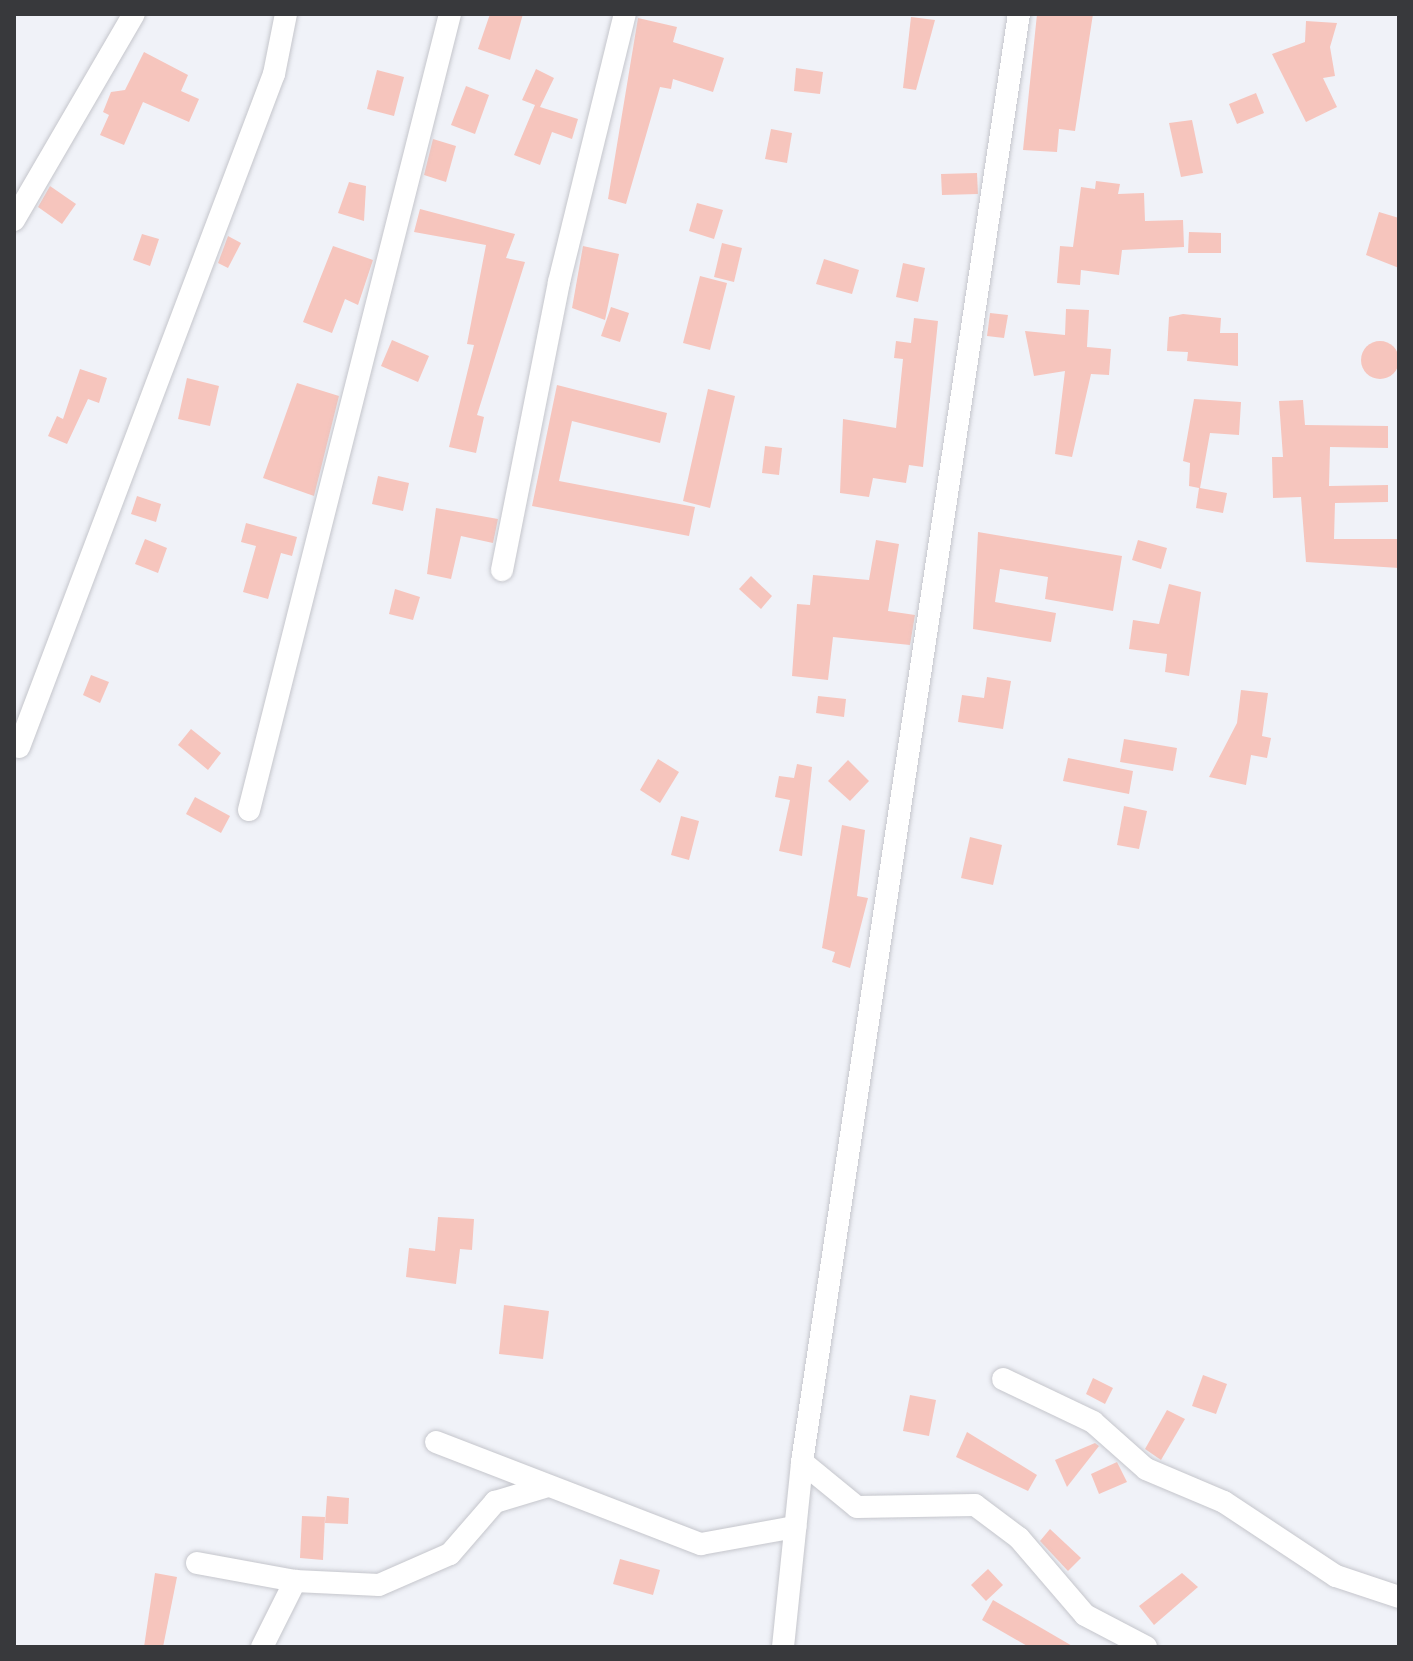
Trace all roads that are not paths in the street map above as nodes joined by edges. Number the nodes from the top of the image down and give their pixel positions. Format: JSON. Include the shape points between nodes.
{"nodes":[{"id":1,"x":134,"y":14,"type":"edge"},
{"id":2,"x":286,"y":14,"type":"edge"},
{"id":3,"x":450,"y":14,"type":"edge"},
{"id":4,"x":625,"y":14,"type":"edge"},
{"id":5,"x":1019,"y":14,"type":"edge"},
{"id":6,"x":14,"y":220,"type":"edge"},
{"id":7,"x":502,"y":570,"type":"dead end"},
{"id":8,"x":19,"y":747,"type":"dead end"},
{"id":9,"x":249,"y":810,"type":"dead end"},
{"id":10,"x":1003,"y":1379,"type":"dead end"},
{"id":11,"x":436,"y":1442,"type":"dead end"},
{"id":12,"x":802,"y":1462,"type":"junction"},
{"id":13,"x":545,"y":1487,"type":"junction"},
{"id":14,"x":795,"y":1527,"type":"junction"},
{"id":15,"x":197,"y":1563,"type":"dead end"},
{"id":16,"x":295,"y":1581,"type":"junction"},
{"id":17,"x":1399,"y":1597,"type":"edge"},
{"id":18,"x":262,"y":1647,"type":"edge"},
{"id":19,"x":783,"y":1647,"type":"edge"},
{"id":20,"x":1146,"y":1647,"type":"edge"}],
"edges":[{"from":1,"to":6,"type":"street"},
{"from":2,"to":8,"type":"street","via":[[274,74]]},
{"from":3,"to":9,"type":"street"},
{"from":4,"to":7,"type":"street","via":[[559,282]]},
{"from":5,"to":12,"type":"street"},
{"from":10,"to":17,"type":"street","via":[[1081,1414],[1146,1469],[1224,1502],[1336,1576]]},
{"from":11,"to":13,"type":"street"},
{"from":12,"to":14,"type":"street"},
{"from":12,"to":20,"type":"street","via":[[857,1507],[975,1505],[1019,1538],[1085,1615]]},
{"from":13,"to":14,"type":"street","via":[[701,1544]]},
{"from":13,"to":16,"type":"street","via":[[495,1502],[450,1554],[413,1573],[379,1585]]},
{"from":14,"to":19,"type":"street"},
{"from":15,"to":16,"type":"street"},
{"from":16,"to":18,"type":"street"}]}
